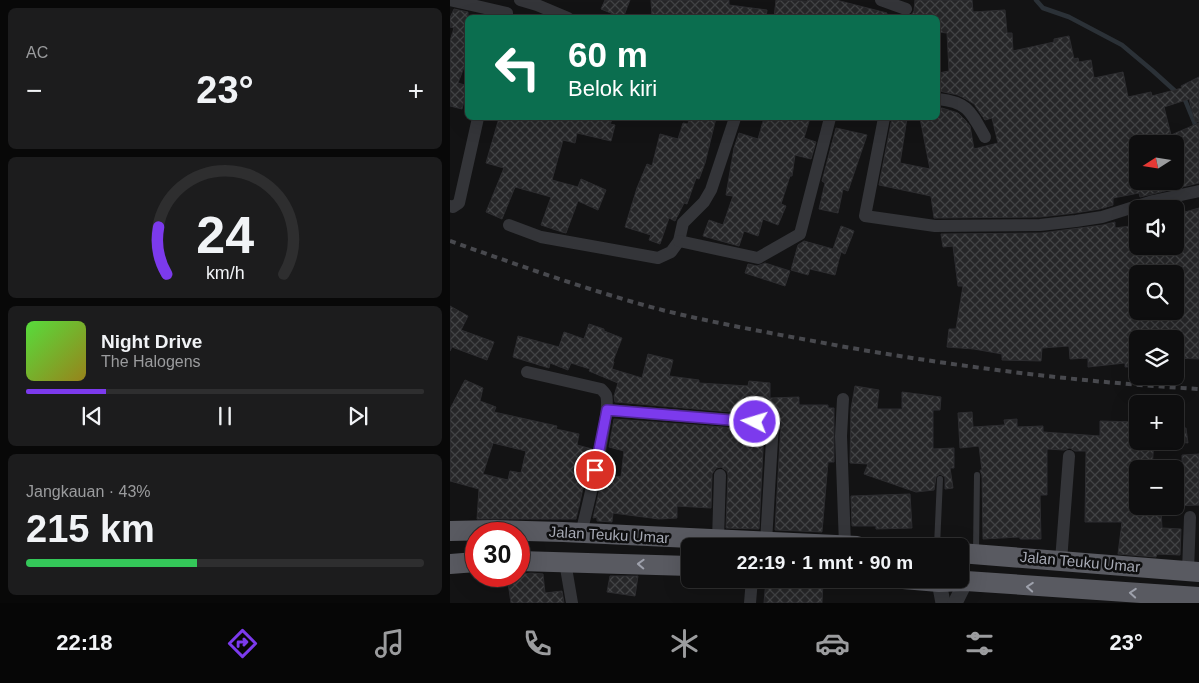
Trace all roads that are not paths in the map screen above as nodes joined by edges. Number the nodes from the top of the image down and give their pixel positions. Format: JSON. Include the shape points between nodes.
{"nodes":[{"id":1,"x":450,"y":0,"type":"edge"},
{"id":2,"x":516,"y":0,"type":"edge"},
{"id":3,"x":520,"y":0,"type":"edge"},
{"id":4,"x":880,"y":0,"type":"edge"},
{"id":5,"x":906,"y":9,"type":"edge"},
{"id":6,"x":506,"y":15,"type":"edge"},
{"id":7,"x":561,"y":15,"type":"edge"},
{"id":8,"x":940,"y":100,"type":"edge"},
{"id":9,"x":478,"y":120,"type":"edge"},
{"id":10,"x":733,"y":120,"type":"edge"},
{"id":11,"x":829,"y":120,"type":"edge"},
{"id":12,"x":884,"y":120,"type":"edge"},
{"id":13,"x":985,"y":137,"type":"dead end"},
{"id":14,"x":1199,"y":191,"type":"edge"},
{"id":15,"x":451,"y":206,"type":"edge"},
{"id":16,"x":468,"y":211,"type":"dead end"},
{"id":17,"x":509,"y":225,"type":"dead end"},
{"id":18,"x":679,"y":241,"type":"junction"},
{"id":19,"x":527,"y":372,"type":"dead end"},
{"id":20,"x":843,"y":400,"type":"dead end"},
{"id":21,"x":607,"y":410,"type":"junction"},
{"id":22,"x":1069,"y":456,"type":"dead end"},
{"id":23,"x":977,"y":475,"type":"dead end"},
{"id":24,"x":720,"y":476,"type":"dead end"},
{"id":25,"x":940,"y":479,"type":"dead end"},
{"id":26,"x":1190,"y":517,"type":"dead end"},
{"id":27,"x":458,"y":530,"type":"edge"},
{"id":28,"x":580,"y":534,"type":"junction"},
{"id":29,"x":681,"y":538,"type":"edge"},
{"id":30,"x":718,"y":538,"type":"edge"},
{"id":31,"x":766,"y":538,"type":"edge"},
{"id":32,"x":850,"y":538,"type":"edge"},
{"id":33,"x":937,"y":538,"type":"edge"},
{"id":34,"x":977,"y":554,"type":"edge"},
{"id":35,"x":530,"y":561,"type":"edge"},
{"id":36,"x":1070,"y":561,"type":"junction"},
{"id":37,"x":566,"y":562,"type":"junction"},
{"id":38,"x":681,"y":566,"type":"edge"},
{"id":39,"x":1193,"y":571,"type":"edge"},
{"id":40,"x":969,"y":581,"type":"edge"},
{"id":41,"x":994,"y":584,"type":"junction"},
{"id":42,"x":751,"y":588,"type":"edge"},
{"id":43,"x":940,"y":588,"type":"edge"},
{"id":44,"x":962,"y":588,"type":"edge"},
{"id":45,"x":1079,"y":590,"type":"junction"},
{"id":46,"x":1199,"y":597,"type":"edge"},
{"id":47,"x":572,"y":603,"type":"edge"},
{"id":48,"x":750,"y":603,"type":"edge"},
{"id":49,"x":943,"y":603,"type":"edge"},
{"id":50,"x":955,"y":603,"type":"edge"}],
"edges":[{"from":1,"to":6,"type":"street"},
{"from":2,"to":6,"type":"street","via":[[510,4]]},
{"from":3,"to":7,"type":"street"},
{"from":4,"to":5,"type":"street"},
{"from":8,"to":13,"type":"street","via":[[962,105],[971,112]]},
{"from":9,"to":15,"type":"street","via":[[459,203]]},
{"from":10,"to":18,"type":"street","via":[[711,190],[704,202],[682,223]]},
{"from":11,"to":18,"type":"street","via":[[800,234],[758,258]]},
{"from":12,"to":14,"type":"street","via":[[865,216],[935,226],[1040,225],[1076,222]]},
{"from":15,"to":16,"type":"street"},
{"from":17,"to":18,"type":"street","via":[[541,237],[658,258],[671,252]]},
{"from":19,"to":21,"type":"street","via":[[601,389],[606,396]]},
{"from":20,"to":32,"type":"street","via":[[841,436]]},
{"from":21,"to":28,"type":"street"},
{"from":21,"to":31,"type":"street","via":[[773,423]]},
{"from":22,"to":36,"type":"street"},
{"from":23,"to":34,"type":"lane"},
{"from":24,"to":30,"type":"street"},
{"from":25,"to":33,"type":"lane"},
{"from":26,"to":39,"type":"street"},
{"from":27,"to":28,"type":"highway","name":"Jalan Teuku Umar"},
{"from":28,"to":29,"type":"highway","name":"Jalan Teuku Umar"},
{"from":34,"to":36,"type":"highway","name":"Jalan Teuku Umar"},
{"from":34,"to":41,"type":"highway"},
{"from":35,"to":37,"type":"highway","name":"Jalan Teuku Umar"},
{"from":36,"to":39,"type":"highway","name":"Jalan Teuku Umar"},
{"from":36,"to":45,"type":"highway"},
{"from":38,"to":37,"type":"highway","name":"Jalan Teuku Umar","one_way":true},
{"from":37,"to":47,"type":"street"},
{"from":40,"to":41,"type":"highway","name":"Jalan Teuku Umar"},
{"from":45,"to":41,"type":"highway","name":"Jalan Teuku Umar","one_way":true},
{"from":42,"to":48,"type":"street"},
{"from":43,"to":49,"type":"street"},
{"from":44,"to":50,"type":"street"},
{"from":46,"to":45,"type":"highway","name":"Jalan Teuku Umar","one_way":true}]}
